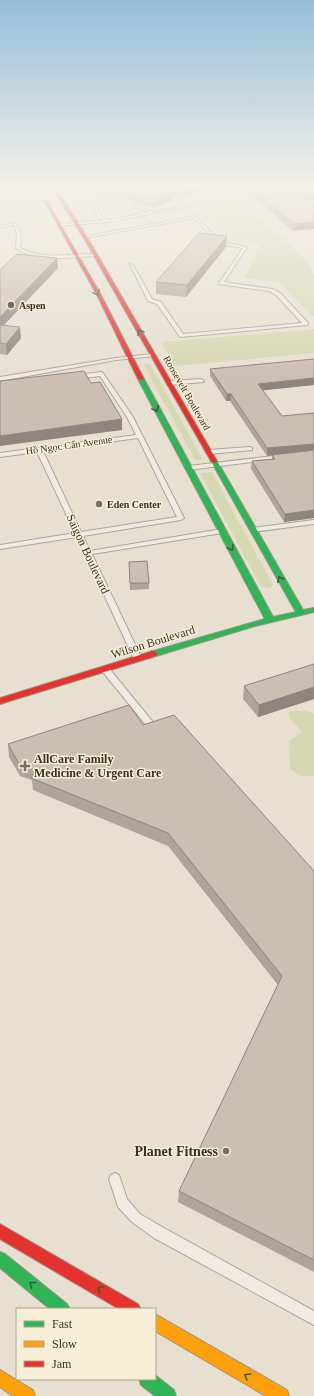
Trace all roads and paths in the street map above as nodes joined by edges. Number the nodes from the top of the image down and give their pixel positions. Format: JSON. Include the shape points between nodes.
{"nodes":[{"id":1,"x":23,"y":251,"type":"edge"},
{"id":2,"x":75,"y":251,"type":"edge"},
{"id":3,"x":94,"y":251,"type":"edge"},
{"id":4,"x":242,"y":251,"type":"edge"},
{"id":5,"x":77,"y":255,"type":"junction"},
{"id":6,"x":96,"y":255,"type":"junction"},
{"id":7,"x":131,"y":265,"type":"dead end"},
{"id":8,"x":153,"y":355,"type":"junction"},
{"id":9,"x":131,"y":357,"type":"junction"},
{"id":10,"x":70,"y":378,"type":"edge"},
{"id":11,"x":0,"y":380,"type":"edge"},
{"id":12,"x":200,"y":381,"type":"dead end"},
{"id":13,"x":169,"y":383,"type":"junction"},
{"id":14,"x":139,"y":436,"type":"junction"},
{"id":15,"x":250,"y":448,"type":"dead end"},
{"id":16,"x":39,"y":450,"type":"junction"},
{"id":17,"x":209,"y":452,"type":"junction"},
{"id":18,"x":0,"y":455,"type":"edge"},
{"id":19,"x":291,"y":456,"type":"edge"},
{"id":20,"x":216,"y":465,"type":"junction"},
{"id":21,"x":188,"y":468,"type":"junction"},
{"id":22,"x":314,"y":522,"type":"edge"},
{"id":23,"x":253,"y":530,"type":"junction"},
{"id":24,"x":222,"y":532,"type":"junction"},
{"id":25,"x":79,"y":534,"type":"junction"},
{"id":26,"x":0,"y":547,"type":"edge"},
{"id":27,"x":88,"y":553,"type":"junction"},
{"id":28,"x":314,"y":610,"type":"edge"},
{"id":29,"x":300,"y":612,"type":"junction"},
{"id":30,"x":270,"y":620,"type":"junction"},
{"id":31,"x":138,"y":659,"type":"junction"},
{"id":32,"x":105,"y":669,"type":"junction"},
{"id":33,"x":0,"y":701,"type":"edge"},
{"id":34,"x":149,"y":723,"type":"edge"},
{"id":35,"x":115,"y":1179,"type":"dead end"},
{"id":36,"x":0,"y":1231,"type":"edge"},
{"id":37,"x":0,"y":1259,"type":"edge"},
{"id":38,"x":61,"y":1308,"type":"edge"},
{"id":39,"x":131,"y":1308,"type":"edge"},
{"id":40,"x":314,"y":1318,"type":"edge"},
{"id":41,"x":156,"y":1323,"type":"edge"},
{"id":42,"x":0,"y":1378,"type":"edge"},
{"id":43,"x":148,"y":1380,"type":"edge"},
{"id":44,"x":28,"y":1396,"type":"edge"},
{"id":45,"x":168,"y":1396,"type":"edge"},
{"id":46,"x":281,"y":1396,"type":"edge"}],
"edges":[{"from":1,"to":5,"type":"lane","via":[[44,256]]},
{"from":2,"to":5,"type":"main road"},
{"from":3,"to":6,"type":"main road","name":"Roosevelt Boulevard"},
{"from":4,"to":7,"type":"lane","via":[[221,283],[270,290],[278,294],[306,324],[182,336],[159,303],[150,300]]},
{"from":5,"to":6,"type":"lane"},
{"from":5,"to":9,"type":"main road","one_way":true},
{"from":8,"to":6,"type":"main road","name":"Roosevelt Boulevard","one_way":true},
{"from":8,"to":9,"type":"lane"},
{"from":8,"to":13,"type":"main road","name":"Roosevelt Boulevard"},
{"from":9,"to":11,"type":"lane"},
{"from":9,"to":21,"type":"main road","one_way":true},
{"from":10,"to":14,"type":"lane","via":[[101,374],[130,417]]},
{"from":12,"to":13,"type":"lane"},
{"from":13,"to":17,"type":"main road","name":"Roosevelt Boulevard"},
{"from":14,"to":16,"type":"lane","name":"Hồ Ngọc Cẩn Avenue"},
{"from":14,"to":25,"type":"lane","via":[[182,518]]},
{"from":15,"to":17,"type":"lane"},
{"from":16,"to":18,"type":"lane","name":"Hồ Ngọc Cẩn Avenue"},
{"from":16,"to":25,"type":"lane","name":"Saigon Boulevard"},
{"from":17,"to":20,"type":"main road","name":"Roosevelt Boulevard"},
{"from":19,"to":20,"type":"lane"},
{"from":20,"to":21,"type":"lane"},
{"from":20,"to":23,"type":"main road","name":"Roosevelt Boulevard"},
{"from":21,"to":24,"type":"main road"},
{"from":22,"to":23,"type":"lane"},
{"from":29,"to":23,"type":"main road","name":"Roosevelt Boulevard","one_way":true},
{"from":24,"to":27,"type":"lane"},
{"from":24,"to":30,"type":"main road","one_way":true},
{"from":25,"to":26,"type":"lane"},
{"from":25,"to":27,"type":"lane","name":"Saigon Boulevard"},
{"from":27,"to":31,"type":"lane","name":"Saigon Boulevard"},
{"from":28,"to":29,"type":"main road","name":"Wilson Boulevard"},
{"from":29,"to":30,"type":"main road","name":"Wilson Boulevard"},
{"from":30,"to":31,"type":"main road","name":"Wilson Boulevard"},
{"from":31,"to":32,"type":"main road","name":"Wilson Boulevard"},
{"from":32,"to":33,"type":"main road","name":"Wilson Boulevard"},
{"from":32,"to":34,"type":"lane"},
{"from":35,"to":40,"type":"lane","via":[[122,1202],[136,1218]]},
{"from":39,"to":36,"type":"main road","one_way":true},
{"from":38,"to":37,"type":"main road","one_way":true},
{"from":46,"to":41,"type":"main road","one_way":true},
{"from":42,"to":44,"type":"main road"},
{"from":43,"to":45,"type":"main road"}]}
